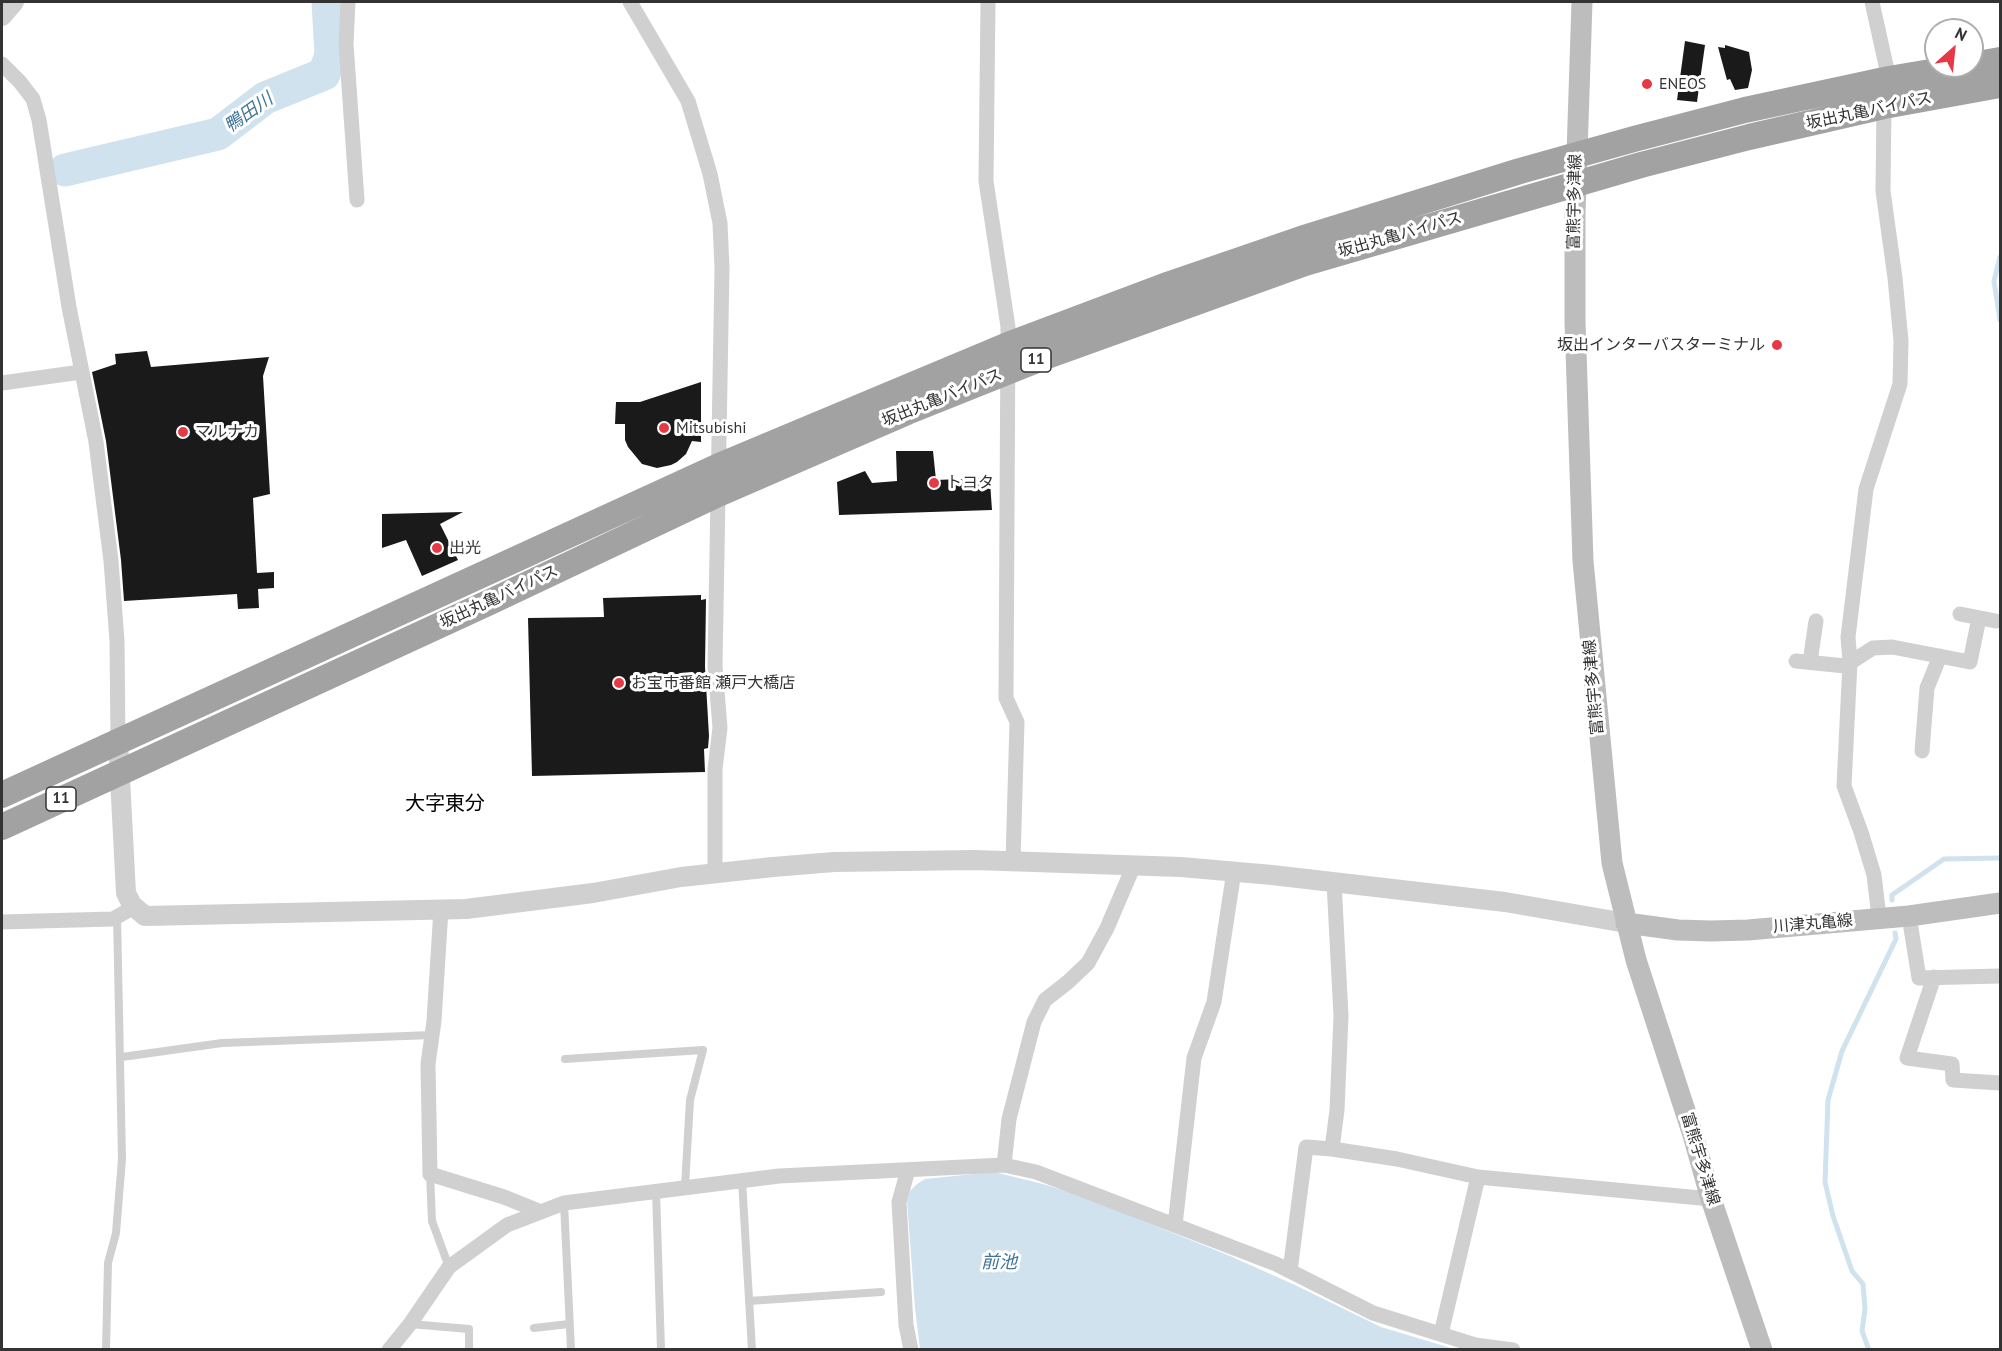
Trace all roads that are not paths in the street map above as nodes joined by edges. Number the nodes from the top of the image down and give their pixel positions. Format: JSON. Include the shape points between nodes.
{"nodes":[{"id":1,"x":14,"y":2,"type":"edge"},
{"id":2,"x":348,"y":2,"type":"edge"},
{"id":3,"x":630,"y":2,"type":"edge"},
{"id":4,"x":988,"y":2,"type":"edge"},
{"id":5,"x":1582,"y":2,"type":"edge"},
{"id":6,"x":1872,"y":2,"type":"edge"},
{"id":7,"x":2,"y":16,"type":"edge"},
{"id":8,"x":2001,"y":60,"type":"edge"},
{"id":9,"x":1984,"y":63,"type":"edge"},
{"id":10,"x":2,"y":64,"type":"edge"},
{"id":11,"x":1924,"y":73,"type":"edge"},
{"id":12,"x":1889,"y":79,"type":"junction"},
{"id":13,"x":2001,"y":85,"type":"edge"},
{"id":14,"x":1884,"y":106,"type":"junction"},
{"id":15,"x":1576,"y":156,"type":"junction"},
{"id":16,"x":1575,"y":185,"type":"junction"},
{"id":17,"x":357,"y":201,"type":"dead end"},
{"id":18,"x":1008,"y":345,"type":"junction"},
{"id":19,"x":1007,"y":371,"type":"junction"},
{"id":20,"x":81,"y":372,"type":"junction"},
{"id":21,"x":2,"y":382,"type":"edge"},
{"id":22,"x":719,"y":466,"type":"junction"},
{"id":23,"x":718,"y":494,"type":"junction"},
{"id":24,"x":1960,"y":614,"type":"dead end"},
{"id":25,"x":1979,"y":618,"type":"junction"},
{"id":26,"x":1816,"y":621,"type":"dead end"},
{"id":27,"x":1996,"y":621,"type":"dead end"},
{"id":28,"x":1941,"y":656,"type":"junction"},
{"id":29,"x":1850,"y":662,"type":"junction"},
{"id":30,"x":118,"y":740,"type":"junction"},
{"id":31,"x":1922,"y":751,"type":"dead end"},
{"id":32,"x":120,"y":771,"type":"junction"},
{"id":33,"x":2,"y":795,"type":"edge"},
{"id":34,"x":2,"y":827,"type":"edge"},
{"id":35,"x":1013,"y":860,"type":"junction"},
{"id":36,"x":1134,"y":865,"type":"junction"},
{"id":37,"x":1234,"y":872,"type":"junction"},
{"id":38,"x":715,"y":873,"type":"junction"},
{"id":39,"x":1334,"y":882,"type":"junction"},
{"id":40,"x":2001,"y":903,"type":"edge"},
{"id":41,"x":441,"y":909,"type":"junction"},
{"id":42,"x":126,"y":912,"type":"junction"},
{"id":43,"x":1909,"y":916,"type":"junction"},
{"id":44,"x":1880,"y":917,"type":"junction"},
{"id":45,"x":2,"y":922,"type":"edge"},
{"id":46,"x":1626,"y":923,"type":"junction"},
{"id":47,"x":2001,"y":976,"type":"edge"},
{"id":48,"x":1934,"y":977,"type":"junction"},
{"id":49,"x":432,"y":1035,"type":"junction"},
{"id":50,"x":122,"y":1057,"type":"junction"},
{"id":51,"x":565,"y":1059,"type":"dead end"},
{"id":52,"x":2001,"y":1083,"type":"edge"},
{"id":53,"x":1332,"y":1149,"type":"junction"},
{"id":54,"x":1004,"y":1165,"type":"junction"},
{"id":55,"x":908,"y":1170,"type":"junction"},
{"id":56,"x":430,"y":1174,"type":"junction"},
{"id":57,"x":1478,"y":1177,"type":"junction"},
{"id":58,"x":742,"y":1180,"type":"junction"},
{"id":59,"x":685,"y":1186,"type":"junction"},
{"id":60,"x":656,"y":1190,"type":"junction"},
{"id":61,"x":1711,"y":1199,"type":"junction"},
{"id":62,"x":564,"y":1203,"type":"junction"},
{"id":63,"x":541,"y":1212,"type":"junction"},
{"id":64,"x":1175,"y":1225,"type":"junction"},
{"id":65,"x":449,"y":1268,"type":"junction"},
{"id":66,"x":1290,"y":1271,"type":"junction"},
{"id":67,"x":881,"y":1292,"type":"dead end"},
{"id":68,"x":749,"y":1301,"type":"junction"},
{"id":69,"x":410,"y":1324,"type":"junction"},
{"id":70,"x":569,"y":1324,"type":"junction"},
{"id":71,"x":534,"y":1328,"type":"dead end"},
{"id":72,"x":1441,"y":1334,"type":"junction"},
{"id":73,"x":106,"y":1350,"type":"edge"},
{"id":74,"x":389,"y":1350,"type":"edge"},
{"id":75,"x":469,"y":1350,"type":"edge"},
{"id":76,"x":571,"y":1350,"type":"edge"},
{"id":77,"x":661,"y":1350,"type":"edge"},
{"id":78,"x":752,"y":1350,"type":"edge"},
{"id":79,"x":911,"y":1350,"type":"edge"},
{"id":80,"x":1513,"y":1350,"type":"edge"},
{"id":81,"x":1762,"y":1350,"type":"edge"}],
"edges":[{"from":1,"to":7,"type":"street"},
{"from":2,"to":17,"type":"street","via":[[346,44]]},
{"from":3,"to":22,"type":"street","via":[[688,101],[715,196],[723,268]]},
{"from":4,"to":18,"type":"street","via":[[986,181]]},
{"from":5,"to":15,"type":"main road","name":"富熊宇多津線"},
{"from":6,"to":12,"type":"street"},
{"from":8,"to":9,"type":"highway"},
{"from":10,"to":20,"type":"street","via":[[33,99],[39,120]]},
{"from":11,"to":12,"type":"highway","name":"坂出丸亀バイパス","number":"11"},
{"from":12,"to":15,"type":"highway","name":"坂出丸亀バイパス","number":"11","via":[[1745,110]]},
{"from":13,"to":14,"type":"highway","name":"坂出丸亀バイパス","number":"11"},
{"from":14,"to":16,"type":"highway","name":"坂出丸亀バイパス","number":"11","via":[[1729,142]]},
{"from":14,"to":29,"type":"street","via":[[1883,191],[1895,278],[1900,384],[1866,489],[1848,637]]},
{"from":15,"to":16,"type":"main road","name":"富熊宇多津線"},
{"from":15,"to":18,"type":"highway","name":"坂出丸亀バイパス","number":"11","via":[[1301,239]]},
{"from":16,"to":19,"type":"highway","name":"坂出丸亀バイパス","number":"11","via":[[1305,263]]},
{"from":16,"to":46,"type":"main road","name":"富熊宇多津線","via":[[1583,561],[1612,863]]},
{"from":18,"to":19,"type":"street"},
{"from":18,"to":22,"type":"highway","name":"坂出丸亀バイパス","number":"11"},
{"from":19,"to":23,"type":"highway","name":"坂出丸亀バイパス","number":"11"},
{"from":19,"to":35,"type":"street","via":[[1006,698],[1017,722]]},
{"from":20,"to":21,"type":"street"},
{"from":20,"to":30,"type":"street","via":[[96,442],[111,561]]},
{"from":22,"to":23,"type":"street"},
{"from":22,"to":30,"type":"highway","name":"坂出丸亀バイパス","number":"11"},
{"from":23,"to":32,"type":"highway","name":"坂出丸亀バイパス","number":"11"},
{"from":23,"to":38,"type":"street","via":[[715,666],[720,728],[715,769]]},
{"from":24,"to":25,"type":"street"},
{"from":25,"to":27,"type":"street"},
{"from":25,"to":28,"type":"street","via":[[1970,662]]},
{"from":26,"to":29,"type":"street","via":[[1803,661],[1845,666]]},
{"from":28,"to":29,"type":"street","via":[[1892,647],[1873,648]]},
{"from":28,"to":31,"type":"street","via":[[1927,688]]},
{"from":29,"to":44,"type":"street","via":[[1844,786],[1874,875]]},
{"from":30,"to":32,"type":"street"},
{"from":30,"to":33,"type":"highway","name":"坂出丸亀バイパス","number":"11"},
{"from":32,"to":34,"type":"highway","name":"坂出丸亀バイパス","number":"11"},
{"from":32,"to":42,"type":"street"},
{"from":35,"to":36,"type":"street"},
{"from":35,"to":38,"type":"street","via":[[834,862]]},
{"from":36,"to":37,"type":"street"},
{"from":36,"to":54,"type":"street","via":[[1088,963],[1045,1000],[1034,1023],[1009,1119]]},
{"from":37,"to":39,"type":"street"},
{"from":37,"to":64,"type":"street","via":[[1214,1002],[1194,1058]]},
{"from":38,"to":41,"type":"street","via":[[524,903]]},
{"from":39,"to":46,"type":"street","via":[[1505,902]]},
{"from":39,"to":53,"type":"street","via":[[1341,1016]]},
{"from":40,"to":43,"type":"main road","name":"川津丸亀線"},
{"from":41,"to":42,"type":"street","via":[[145,916]]},
{"from":41,"to":49,"type":"street"},
{"from":42,"to":45,"type":"street","via":[[113,919]]},
{"from":42,"to":50,"type":"lane"},
{"from":43,"to":44,"type":"main road","name":"川津丸亀線"},
{"from":43,"to":48,"type":"street","via":[[1919,978]]},
{"from":44,"to":46,"type":"main road","name":"川津丸亀線","via":[[1711,931]]},
{"from":46,"to":61,"type":"main road","name":"富熊宇多津線"},
{"from":47,"to":48,"type":"street"},
{"from":48,"to":52,"type":"street","via":[[1907,1058],[1952,1064],[1953,1080]]},
{"from":49,"to":50,"type":"lane","via":[[222,1043]]},
{"from":49,"to":56,"type":"street","via":[[428,1064]]},
{"from":50,"to":73,"type":"lane","via":[[122,1159],[116,1233],[108,1263]]},
{"from":51,"to":59,"type":"lane","via":[[703,1050],[690,1100]]},
{"from":53,"to":57,"type":"street"},
{"from":53,"to":66,"type":"street","via":[[1306,1147]]},
{"from":54,"to":55,"type":"street"},
{"from":54,"to":64,"type":"street","via":[[1036,1172]]},
{"from":55,"to":58,"type":"street"},
{"from":55,"to":79,"type":"street","via":[[899,1202]]},
{"from":56,"to":63,"type":"street"},
{"from":56,"to":65,"type":"lane","via":[[432,1221]]},
{"from":57,"to":61,"type":"street"},
{"from":57,"to":72,"type":"street"},
{"from":58,"to":59,"type":"street"},
{"from":58,"to":68,"type":"lane"},
{"from":59,"to":60,"type":"street"},
{"from":60,"to":62,"type":"street"},
{"from":60,"to":77,"type":"lane"},
{"from":61,"to":81,"type":"main road","name":"富熊宇多津線"},
{"from":62,"to":63,"type":"street"},
{"from":62,"to":70,"type":"lane"},
{"from":63,"to":65,"type":"street","via":[[507,1225]]},
{"from":64,"to":66,"type":"street"},
{"from":65,"to":69,"type":"street"},
{"from":66,"to":72,"type":"street","via":[[1373,1313]]},
{"from":67,"to":68,"type":"lane"},
{"from":68,"to":78,"type":"lane"},
{"from":69,"to":74,"type":"street"},
{"from":69,"to":75,"type":"lane","via":[[469,1329]]},
{"from":70,"to":71,"type":"lane"},
{"from":70,"to":76,"type":"lane"},
{"from":72,"to":80,"type":"street","via":[[1475,1345]]}]}
